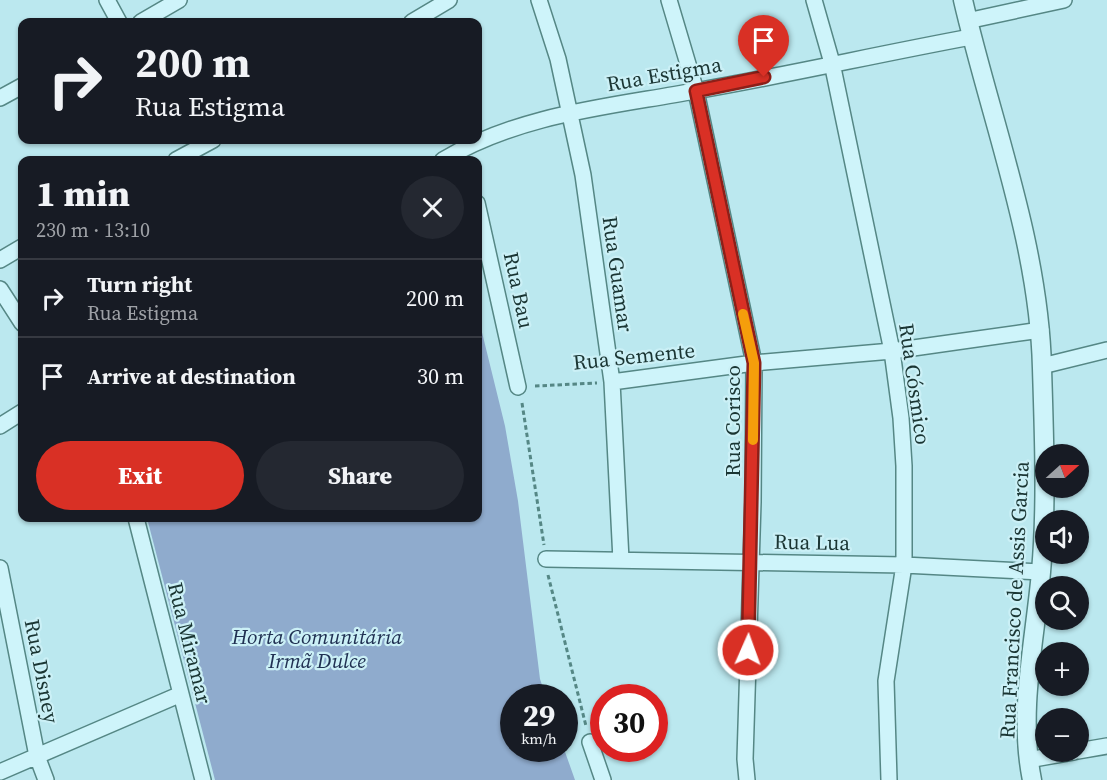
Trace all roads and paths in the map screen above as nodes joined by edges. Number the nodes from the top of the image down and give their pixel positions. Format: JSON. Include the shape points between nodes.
{"nodes":[{"id":1,"x":107,"y":0,"type":"edge"},
{"id":2,"x":179,"y":0,"type":"edge"},
{"id":3,"x":449,"y":0,"type":"edge"},
{"id":4,"x":539,"y":0,"type":"edge"},
{"id":5,"x":669,"y":0,"type":"edge"},
{"id":6,"x":814,"y":0,"type":"edge"},
{"id":7,"x":963,"y":0,"type":"edge"},
{"id":8,"x":1064,"y":0,"type":"edge"},
{"id":9,"x":117,"y":18,"type":"edge"},
{"id":10,"x":148,"y":18,"type":"edge"},
{"id":11,"x":419,"y":18,"type":"edge"},
{"id":12,"x":969,"y":29,"type":"junction"},
{"id":13,"x":831,"y":63,"type":"junction"},
{"id":14,"x":18,"y":88,"type":"edge"},
{"id":15,"x":696,"y":91,"type":"junction"},
{"id":16,"x":0,"y":98,"type":"edge"},
{"id":17,"x":571,"y":112,"type":"junction"},
{"id":18,"x":206,"y":144,"type":"edge"},
{"id":19,"x":465,"y":154,"type":"edge"},
{"id":20,"x":183,"y":156,"type":"edge"},
{"id":21,"x":482,"y":225,"type":"edge"},
{"id":22,"x":18,"y":249,"type":"edge"},
{"id":23,"x":0,"y":260,"type":"edge"},
{"id":24,"x":0,"y":290,"type":"edge"},
{"id":25,"x":18,"y":317,"type":"edge"},
{"id":26,"x":1041,"y":330,"type":"junction"},
{"id":27,"x":1107,"y":350,"type":"edge"},
{"id":28,"x":892,"y":351,"type":"junction"},
{"id":29,"x":754,"y":363,"type":"junction"},
{"id":30,"x":1042,"y":366,"type":"junction"},
{"id":31,"x":612,"y":382,"type":"junction"},
{"id":32,"x":518,"y":387,"type":"joint"},
{"id":33,"x":18,"y":415,"type":"edge"},
{"id":34,"x":0,"y":426,"type":"edge"},
{"id":35,"x":137,"y":522,"type":"edge"},
{"id":36,"x":546,"y":559,"type":"dead end"},
{"id":37,"x":621,"y":560,"type":"junction"},
{"id":38,"x":751,"y":562,"type":"junction"},
{"id":39,"x":904,"y":565,"type":"junction"},
{"id":40,"x":0,"y":568,"type":"edge"},
{"id":41,"x":1041,"y":572,"type":"junction"},
{"id":42,"x":4,"y":603,"type":"edge"},
{"id":43,"x":181,"y":694,"type":"junction"},
{"id":44,"x":1107,"y":746,"type":"edge"},
{"id":45,"x":1089,"y":749,"type":"edge"},
{"id":46,"x":37,"y":756,"type":"junction"},
{"id":47,"x":1035,"y":759,"type":"edge"},
{"id":48,"x":1028,"y":760,"type":"junction"},
{"id":49,"x":597,"y":762,"type":"edge"},
{"id":50,"x":0,"y":772,"type":"edge"},
{"id":51,"x":46,"y":780,"type":"edge"},
{"id":52,"x":203,"y":780,"type":"edge"},
{"id":53,"x":603,"y":780,"type":"edge"},
{"id":54,"x":747,"y":780,"type":"edge"},
{"id":55,"x":888,"y":780,"type":"edge"},
{"id":56,"x":1032,"y":780,"type":"edge"}],
"edges":[{"from":1,"to":9,"type":"street"},
{"from":2,"to":10,"type":"street"},
{"from":3,"to":11,"type":"street"},
{"from":4,"to":17,"type":"street","name":"Rua Guamar"},
{"from":5,"to":15,"type":"street","name":"Rua Corisco"},
{"from":6,"to":13,"type":"street","name":"Rua Cósmico"},
{"from":7,"to":12,"type":"street","name":"Rua Francisco de Assis Garcia"},
{"from":8,"to":12,"type":"street","name":"Rua Estigma"},
{"from":12,"to":13,"type":"street","name":"Rua Estigma"},
{"from":12,"to":26,"type":"street","name":"Rua Francisco de Assis Garcia","via":[[1025,244]]},
{"from":13,"to":15,"type":"street","name":"Rua Estigma"},
{"from":13,"to":28,"type":"street","name":"Rua Cósmico"},
{"from":14,"to":16,"type":"street"},
{"from":15,"to":17,"type":"street","name":"Rua Estigma"},
{"from":15,"to":29,"type":"street","name":"Rua Corisco"},
{"from":17,"to":19,"type":"street","name":"Rua Estigma","via":[[521,125]]},
{"from":17,"to":31,"type":"street","name":"Rua Guamar"},
{"from":18,"to":20,"type":"street"},
{"from":21,"to":32,"type":"street","name":"Rua Bau"},
{"from":22,"to":23,"type":"street"},
{"from":24,"to":25,"type":"street"},
{"from":26,"to":28,"type":"street","name":"Rua Semente"},
{"from":26,"to":30,"type":"street","name":"Rua Francisco de Assis Garcia"},
{"from":27,"to":30,"type":"street"},
{"from":28,"to":29,"type":"street","name":"Rua Semente"},
{"from":28,"to":39,"type":"street","name":"Rua Cósmico","via":[[904,466]]},
{"from":29,"to":31,"type":"street","name":"Rua Semente"},
{"from":29,"to":38,"type":"street","name":"Rua Corisco"},
{"from":30,"to":41,"type":"street","name":"Rua Francisco de Assis Garcia","via":[[1045,505]]},
{"from":31,"to":32,"type":"path","name":"Rua Semente"},
{"from":31,"to":37,"type":"street","name":"Rua Guamar"},
{"from":33,"to":34,"type":"street"},
{"from":35,"to":43,"type":"street","name":"Rua Miramar"},
{"from":36,"to":37,"type":"street","name":"Rua Lua"},
{"from":37,"to":38,"type":"street","name":"Rua Lua"},
{"from":38,"to":39,"type":"street","name":"Rua Lua"},
{"from":38,"to":54,"type":"street","name":"Rua Corisco"},
{"from":39,"to":41,"type":"street","name":"Rua Lua"},
{"from":39,"to":55,"type":"street","name":"Rua Cósmico","via":[[886,681]]},
{"from":40,"to":42,"type":"street","name":"Rua Disney"},
{"from":41,"to":48,"type":"street","name":"Rua Francisco de Assis Garcia","via":[[1029,677]]},
{"from":42,"to":46,"type":"street","name":"Rua Disney"},
{"from":43,"to":46,"type":"street"},
{"from":43,"to":52,"type":"street","name":"Rua Miramar"},
{"from":44,"to":45,"type":"street"},
{"from":46,"to":50,"type":"street"},
{"from":46,"to":51,"type":"street","name":"Rua Disney"},
{"from":47,"to":48,"type":"street"},
{"from":48,"to":56,"type":"street","name":"Rua Francisco de Assis Garcia"},
{"from":49,"to":53,"type":"street"}]}
